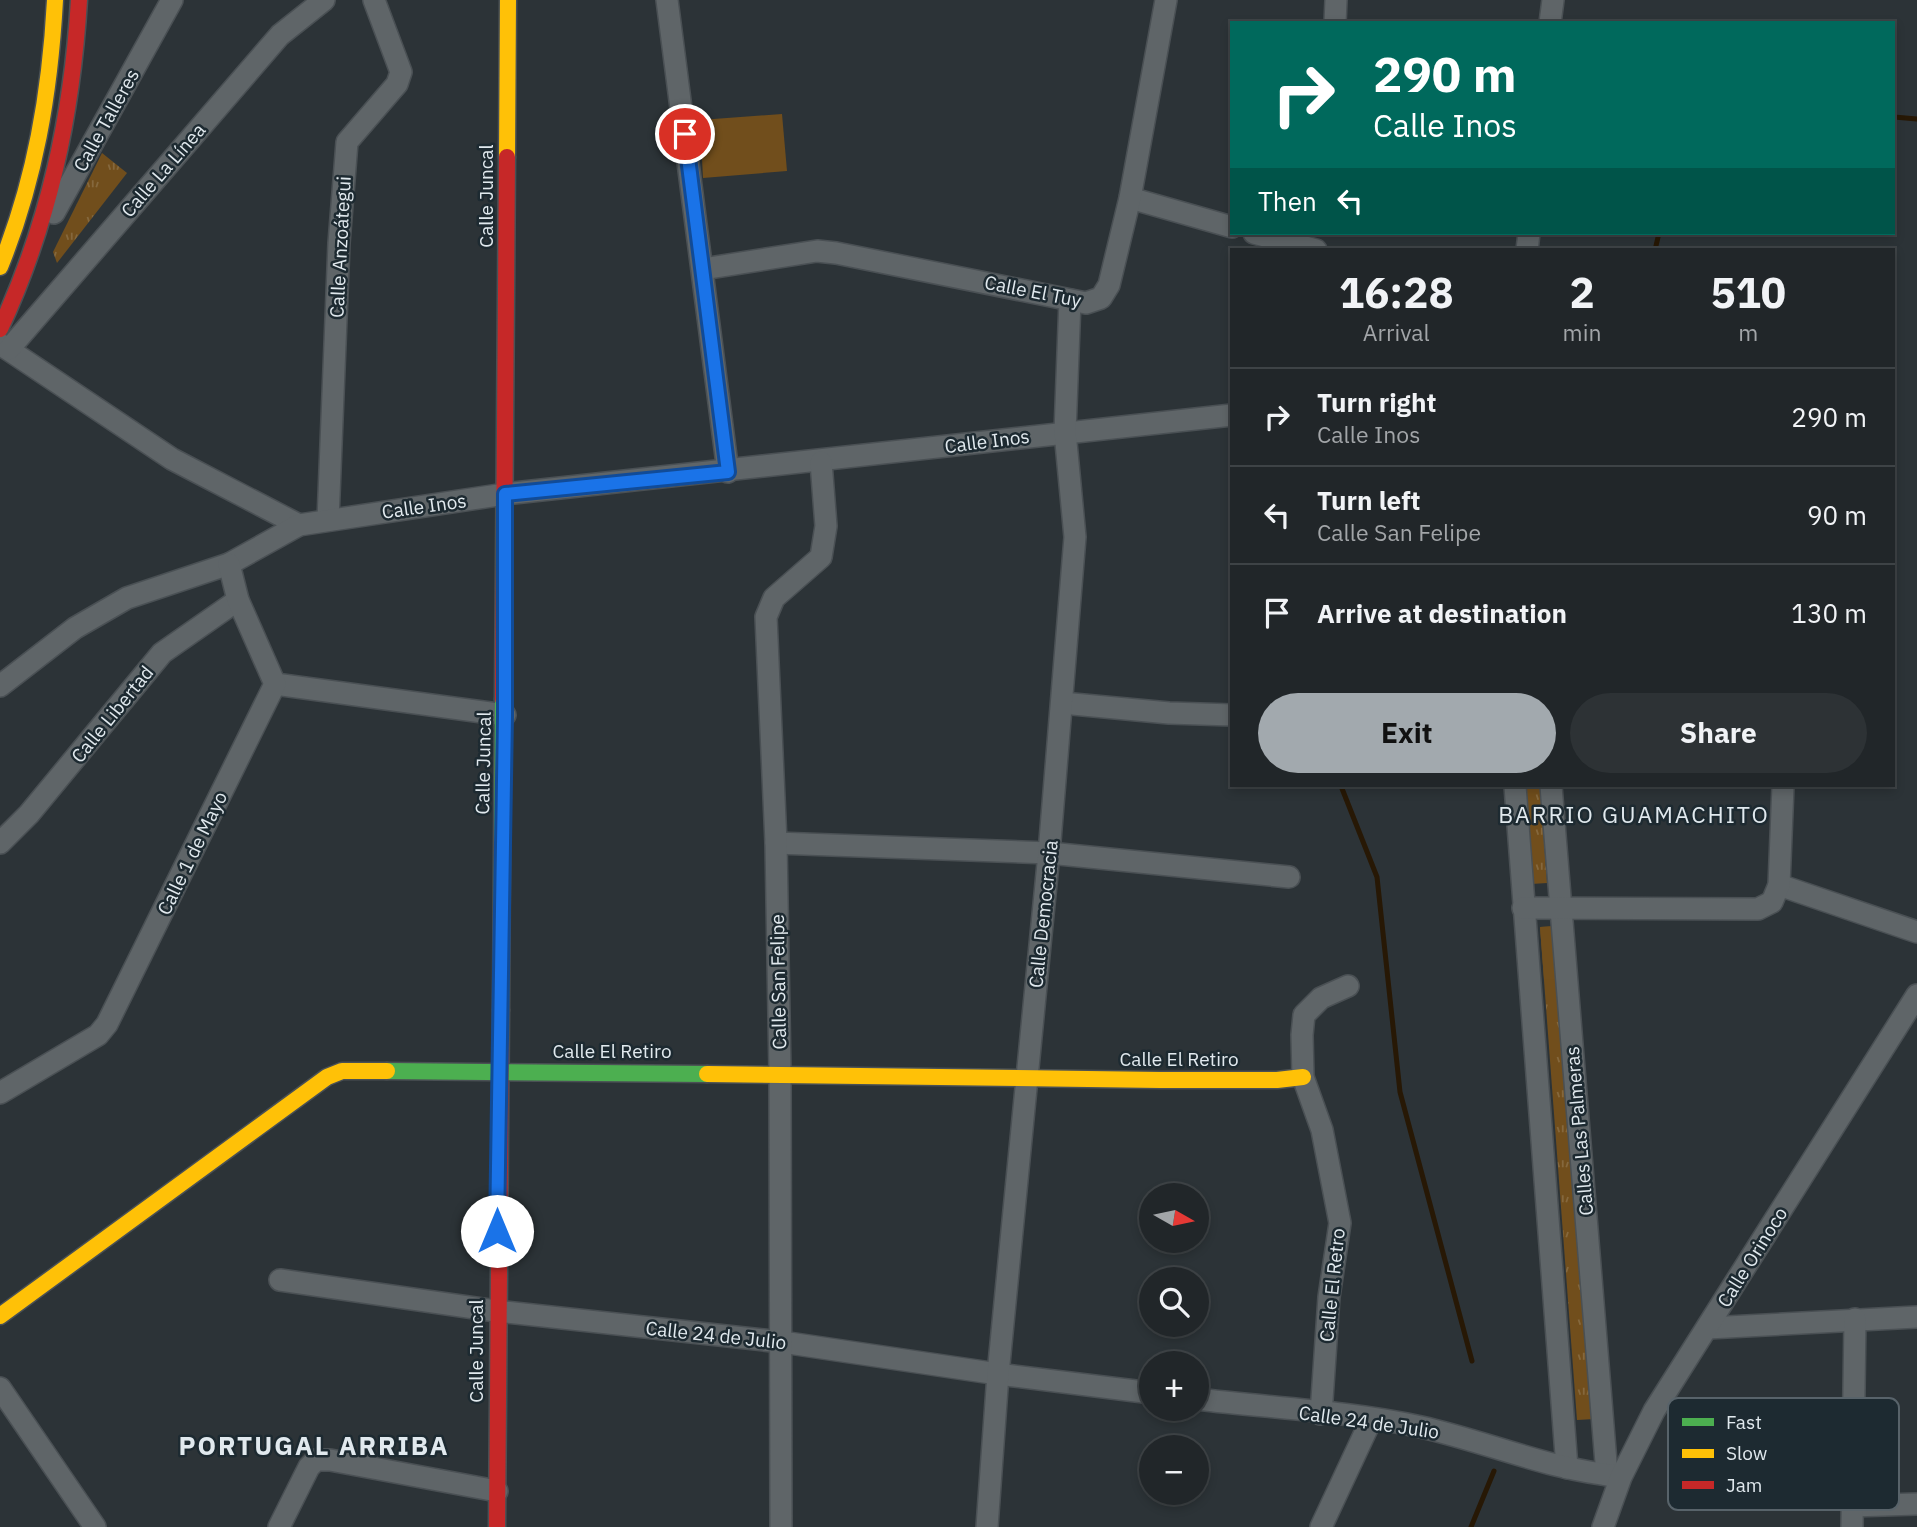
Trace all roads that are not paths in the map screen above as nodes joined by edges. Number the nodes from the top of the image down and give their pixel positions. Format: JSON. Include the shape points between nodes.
{"nodes":[{"id":1,"x":55,"y":0,"type":"edge"},
{"id":2,"x":79,"y":0,"type":"edge"},
{"id":3,"x":172,"y":0,"type":"edge"},
{"id":4,"x":324,"y":0,"type":"edge"},
{"id":5,"x":374,"y":0,"type":"edge"},
{"id":6,"x":508,"y":0,"type":"edge"},
{"id":7,"x":667,"y":0,"type":"edge"},
{"id":8,"x":1166,"y":0,"type":"edge"},
{"id":9,"x":1336,"y":0,"type":"edge"},
{"id":10,"x":1553,"y":0,"type":"edge"},
{"id":11,"x":1335,"y":21,"type":"edge"},
{"id":12,"x":1550,"y":21,"type":"edge"},
{"id":13,"x":1130,"y":198,"type":"junction"},
{"id":14,"x":1230,"y":226,"type":"edge"},
{"id":15,"x":1261,"y":235,"type":"edge"},
{"id":16,"x":40,"y":239,"type":"junction"},
{"id":17,"x":1308,"y":248,"type":"edge"},
{"id":18,"x":0,"y":267,"type":"edge"},
{"id":19,"x":703,"y":269,"type":"junction"},
{"id":20,"x":1070,"y":300,"type":"junction"},
{"id":21,"x":3,"y":341,"type":"edge"},
{"id":22,"x":1230,"y":415,"type":"edge"},
{"id":23,"x":1066,"y":432,"type":"junction"},
{"id":24,"x":821,"y":462,"type":"junction"},
{"id":25,"x":728,"y":472,"type":"junction"},
{"id":26,"x":505,"y":494,"type":"junction"},
{"id":27,"x":328,"y":520,"type":"junction"},
{"id":28,"x":299,"y":525,"type":"junction"},
{"id":29,"x":229,"y":564,"type":"junction"},
{"id":30,"x":238,"y":600,"type":"junction"},
{"id":31,"x":275,"y":684,"type":"junction"},
{"id":32,"x":0,"y":686,"type":"edge"},
{"id":33,"x":1062,"y":703,"type":"junction"},
{"id":34,"x":505,"y":715,"type":"junction"},
{"id":35,"x":1230,"y":715,"type":"edge"},
{"id":36,"x":1514,"y":787,"type":"edge"},
{"id":37,"x":1551,"y":787,"type":"edge"},
{"id":38,"x":1783,"y":787,"type":"edge"},
{"id":39,"x":0,"y":843,"type":"edge"},
{"id":40,"x":776,"y":843,"type":"junction"},
{"id":41,"x":1049,"y":853,"type":"junction"},
{"id":42,"x":1289,"y":877,"type":"dead end"},
{"id":43,"x":1779,"y":885,"type":"junction"},
{"id":44,"x":1523,"y":908,"type":"junction"},
{"id":45,"x":1560,"y":908,"type":"junction"},
{"id":46,"x":1917,"y":932,"type":"edge"},
{"id":47,"x":1348,"y":986,"type":"dead end"},
{"id":48,"x":1917,"y":995,"type":"edge"},
{"id":49,"x":498,"y":1072,"type":"junction"},
{"id":50,"x":780,"y":1073,"type":"junction"},
{"id":51,"x":1303,"y":1077,"type":"junction"},
{"id":52,"x":1026,"y":1080,"type":"junction"},
{"id":53,"x":0,"y":1093,"type":"edge"},
{"id":54,"x":280,"y":1280,"type":"dead end"},
{"id":55,"x":496,"y":1311,"type":"junction"},
{"id":56,"x":0,"y":1316,"type":"edge"},
{"id":57,"x":1917,"y":1317,"type":"edge"},
{"id":58,"x":1855,"y":1319,"type":"junction"},
{"id":59,"x":1708,"y":1328,"type":"junction"},
{"id":60,"x":782,"y":1342,"type":"junction"},
{"id":61,"x":998,"y":1374,"type":"junction"},
{"id":62,"x":0,"y":1388,"type":"edge"},
{"id":63,"x":1139,"y":1391,"type":"edge"},
{"id":64,"x":1854,"y":1398,"type":"edge"},
{"id":65,"x":1209,"y":1400,"type":"edge"},
{"id":66,"x":1321,"y":1414,"type":"junction"},
{"id":67,"x":1371,"y":1420,"type":"junction"},
{"id":68,"x":1567,"y":1468,"type":"junction"},
{"id":69,"x":1614,"y":1476,"type":"junction"},
{"id":70,"x":497,"y":1491,"type":"junction"},
{"id":71,"x":1917,"y":1504,"type":"edge"},
{"id":72,"x":1899,"y":1507,"type":"edge"},
{"id":73,"x":1884,"y":1510,"type":"edge"},
{"id":74,"x":1852,"y":1516,"type":"edge"},
{"id":75,"x":91,"y":1525,"type":"edge"},
{"id":76,"x":279,"y":1527,"type":"edge"},
{"id":77,"x":497,"y":1527,"type":"edge"},
{"id":78,"x":781,"y":1527,"type":"edge"},
{"id":79,"x":987,"y":1527,"type":"edge"},
{"id":80,"x":1321,"y":1527,"type":"edge"},
{"id":81,"x":1603,"y":1527,"type":"edge"}],
"edges":[{"from":1,"to":18,"type":"street","via":[[53,47],[32,174]]},
{"from":2,"to":16,"type":"street","via":[[67,137]]},
{"from":3,"to":16,"type":"street","name":"Calle Talleres"},
{"from":4,"to":21,"type":"street","name":"Calle La Línea","via":[[281,35]]},
{"from":5,"to":27,"type":"street","name":"Calle Anzoátegui","via":[[401,72],[397,84],[347,142]]},
{"from":6,"to":26,"type":"street","name":"Calle Juncal"},
{"from":7,"to":19,"type":"street"},
{"from":8,"to":13,"type":"street","name":"Calle El Tuy"},
{"from":9,"to":11,"type":"street"},
{"from":10,"to":12,"type":"street"},
{"from":13,"to":14,"type":"street"},
{"from":13,"to":20,"type":"street","name":"Calle El Tuy","via":[[1109,285],[1101,298],[1086,303]]},
{"from":15,"to":17,"type":"street"},
{"from":16,"to":21,"type":"street"},
{"from":19,"to":20,"type":"street","name":"Calle El Tuy","via":[[817,251]]},
{"from":19,"to":25,"type":"street"},
{"from":20,"to":23,"type":"street","name":"Calle Democracia"},
{"from":21,"to":28,"type":"street","via":[[172,459]]},
{"from":22,"to":23,"type":"street","name":"Calle Inos"},
{"from":23,"to":24,"type":"street","name":"Calle Inos"},
{"from":23,"to":33,"type":"street","name":"Calle Democracia","via":[[1075,537]]},
{"from":24,"to":25,"type":"street","name":"Calle Inos"},
{"from":24,"to":40,"type":"street","name":"Calle San Felipe","via":[[826,526],[821,557],[774,598],[766,617]]},
{"from":25,"to":26,"type":"street","name":"Calle Inos"},
{"from":26,"to":27,"type":"street","name":"Calle Inos"},
{"from":26,"to":34,"type":"street","name":"Calle Juncal"},
{"from":27,"to":28,"type":"street","name":"Calle Inos"},
{"from":28,"to":29,"type":"street","name":"Calle Inos"},
{"from":29,"to":30,"type":"street"},
{"from":29,"to":32,"type":"street","name":"Calle Inos","via":[[127,598],[75,628]]},
{"from":30,"to":31,"type":"street"},
{"from":30,"to":39,"type":"street","name":"Calle Libertad","via":[[162,653]]},
{"from":31,"to":34,"type":"street"},
{"from":31,"to":53,"type":"street","name":"Calle 1 de Mayo","via":[[107,1024],[98,1035]]},
{"from":33,"to":35,"type":"street"},
{"from":33,"to":41,"type":"street","name":"Calle Democracia"},
{"from":34,"to":49,"type":"street","name":"Calle Juncal"},
{"from":36,"to":44,"type":"street","name":"Calles Las Palmeras"},
{"from":37,"to":45,"type":"street","name":"Calles Las Palmeras"},
{"from":38,"to":43,"type":"street"},
{"from":40,"to":41,"type":"street"},
{"from":40,"to":50,"type":"street","name":"Calle San Felipe"},
{"from":41,"to":42,"type":"street"},
{"from":41,"to":52,"type":"street","name":"Calle Democracia"},
{"from":43,"to":45,"type":"street","via":[[1772,902],[1758,909]]},
{"from":43,"to":46,"type":"street"},
{"from":44,"to":45,"type":"street"},
{"from":44,"to":68,"type":"street","name":"Calles Las Palmeras"},
{"from":45,"to":69,"type":"street","name":"Calles Las Palmeras"},
{"from":47,"to":51,"type":"street","name":"Calle El Retro","via":[[1321,998],[1304,1015]]},
{"from":48,"to":59,"type":"street","name":"Calle Orinoco"},
{"from":49,"to":50,"type":"street","name":"Calle El Retiro"},
{"from":49,"to":55,"type":"street","name":"Calle Juncal"},
{"from":49,"to":56,"type":"street","name":"Calle El Retiro","via":[[342,1071],[327,1077]]},
{"from":50,"to":52,"type":"street","name":"Calle El Retiro"},
{"from":50,"to":60,"type":"street","name":"Calle San Felipe"},
{"from":51,"to":52,"type":"street","name":"Calle El Retiro"},
{"from":51,"to":66,"type":"street","name":"Calle El Retro","via":[[1322,1130],[1340,1223],[1329,1297]]},
{"from":52,"to":61,"type":"street","name":"Calle Democracia"},
{"from":54,"to":55,"type":"street","name":"Calle 24 de Julio"},
{"from":55,"to":60,"type":"street","name":"Calle 24 de Julio"},
{"from":55,"to":70,"type":"street","name":"Calle Juncal"},
{"from":57,"to":58,"type":"street"},
{"from":58,"to":59,"type":"street"},
{"from":58,"to":64,"type":"street"},
{"from":59,"to":69,"type":"street","name":"Calle Orinoco"},
{"from":60,"to":61,"type":"street","name":"Calle 24 de Julio"},
{"from":60,"to":78,"type":"street","name":"Calle San Felipe"},
{"from":61,"to":63,"type":"street","name":"Calle 24 de Julio"},
{"from":61,"to":79,"type":"street","name":"Calle Democracia"},
{"from":62,"to":75,"type":"street"},
{"from":65,"to":66,"type":"street","name":"Calle 24 de Julio"},
{"from":66,"to":67,"type":"street","name":"Calle 24 de Julio"},
{"from":67,"to":68,"type":"street","name":"Calle 24 de Julio","via":[[1456,1435]]},
{"from":67,"to":80,"type":"street"},
{"from":68,"to":69,"type":"street","name":"Calle 24 de Julio"},
{"from":69,"to":81,"type":"street","name":"Calle Orinoco"},
{"from":70,"to":76,"type":"street","via":[[316,1460]]},
{"from":70,"to":77,"type":"street","name":"Calle Juncal"},
{"from":71,"to":72,"type":"street"},
{"from":73,"to":74,"type":"street"}]}
